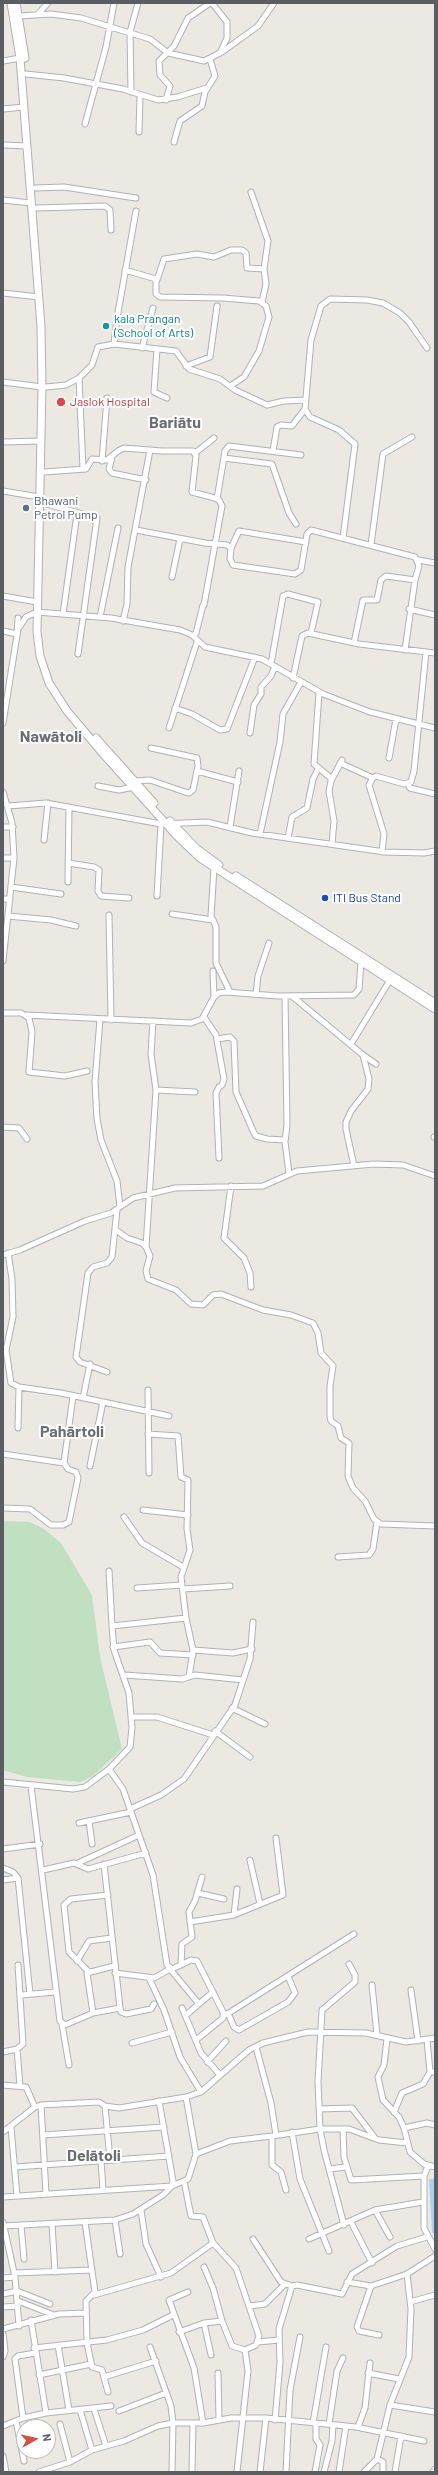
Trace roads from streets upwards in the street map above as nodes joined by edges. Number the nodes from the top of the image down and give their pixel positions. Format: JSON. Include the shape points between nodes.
{"nodes":[{"id":1,"x":11,"y":3,"type":"edge"},
{"id":2,"x":16,"y":3,"type":"edge"},
{"id":3,"x":48,"y":3,"type":"edge"},
{"id":4,"x":114,"y":3,"type":"edge"},
{"id":5,"x":138,"y":3,"type":"edge"},
{"id":6,"x":211,"y":3,"type":"edge"},
{"id":7,"x":274,"y":3,"type":"edge"},
{"id":8,"x":38,"y":14,"type":"junction"},
{"id":9,"x":19,"y":16,"type":"junction"},
{"id":10,"x":109,"y":27,"type":"junction"},
{"id":11,"x":130,"y":32,"type":"junction"},
{"id":12,"x":168,"y":53,"type":"junction"},
{"id":13,"x":220,"y":53,"type":"junction"},
{"id":14,"x":20,"y":58,"type":"junction"},
{"id":15,"x":210,"y":60,"type":"junction"},
{"id":16,"x":3,"y":61,"type":"edge"},
{"id":17,"x":26,"y":74,"type":"junction"},
{"id":18,"x":95,"y":85,"type":"junction"},
{"id":19,"x":207,"y":88,"type":"junction"},
{"id":20,"x":131,"y":92,"type":"junction"},
{"id":21,"x":140,"y":96,"type":"junction"},
{"id":22,"x":166,"y":100,"type":"junction"},
{"id":23,"x":24,"y":107,"type":"junction"},
{"id":24,"x":3,"y":109,"type":"edge"},
{"id":25,"x":85,"y":124,"type":"dead end"},
{"id":26,"x":139,"y":132,"type":"dead end"},
{"id":27,"x":174,"y":142,"type":"dead end"},
{"id":28,"x":3,"y":145,"type":"edge"},
{"id":29,"x":27,"y":146,"type":"junction"},
{"id":30,"x":35,"y":188,"type":"junction"},
{"id":31,"x":251,"y":192,"type":"dead end"},
{"id":32,"x":136,"y":198,"type":"dead end"},
{"id":33,"x":3,"y":200,"type":"edge"},
{"id":34,"x":34,"y":206,"type":"junction"},
{"id":35,"x":136,"y":211,"type":"dead end"},
{"id":36,"x":112,"y":230,"type":"dead end"},
{"id":37,"x":264,"y":268,"type":"junction"},
{"id":38,"x":125,"y":270,"type":"junction"},
{"id":39,"x":157,"y":280,"type":"junction"},
{"id":40,"x":3,"y":293,"type":"edge"},
{"id":41,"x":40,"y":298,"type":"junction"},
{"id":42,"x":262,"y":302,"type":"junction"},
{"id":43,"x":217,"y":306,"type":"dead end"},
{"id":44,"x":153,"y":308,"type":"dead end"},
{"id":45,"x":114,"y":344,"type":"junction"},
{"id":46,"x":142,"y":348,"type":"junction"},
{"id":47,"x":427,"y":348,"type":"dead end"},
{"id":48,"x":157,"y":349,"type":"junction"},
{"id":49,"x":186,"y":366,"type":"junction"},
{"id":50,"x":79,"y":378,"type":"junction"},
{"id":51,"x":3,"y":382,"type":"edge"},
{"id":52,"x":230,"y":386,"type":"junction"},
{"id":53,"x":44,"y":387,"type":"junction"},
{"id":54,"x":107,"y":398,"type":"dead end"},
{"id":55,"x":167,"y":398,"type":"dead end"},
{"id":56,"x":305,"y":400,"type":"junction"},
{"id":57,"x":305,"y":409,"type":"junction"},
{"id":58,"x":214,"y":438,"type":"dead end"},
{"id":59,"x":412,"y":438,"type":"dead end"},
{"id":60,"x":41,"y":441,"type":"junction"},
{"id":61,"x":3,"y":442,"type":"edge"},
{"id":62,"x":150,"y":450,"type":"junction"},
{"id":63,"x":273,"y":451,"type":"junction"},
{"id":64,"x":195,"y":453,"type":"junction"},
{"id":65,"x":301,"y":455,"type":"dead end"},
{"id":66,"x":112,"y":456,"type":"junction"},
{"id":67,"x":224,"y":458,"type":"junction"},
{"id":68,"x":102,"y":461,"type":"junction"},
{"id":69,"x":83,"y":469,"type":"junction"},
{"id":70,"x":44,"y":472,"type":"junction"},
{"id":71,"x":146,"y":480,"type":"junction"},
{"id":72,"x":3,"y":491,"type":"edge"},
{"id":73,"x":41,"y":500,"type":"junction"},
{"id":74,"x":217,"y":500,"type":"junction"},
{"id":75,"x":76,"y":521,"type":"dead end"},
{"id":76,"x":296,"y":524,"type":"dead end"},
{"id":77,"x":118,"y":528,"type":"dead end"},
{"id":78,"x":136,"y":530,"type":"junction"},
{"id":79,"x":343,"y":538,"type":"junction"},
{"id":80,"x":180,"y":539,"type":"junction"},
{"id":81,"x":306,"y":542,"type":"junction"},
{"id":82,"x":215,"y":544,"type":"junction"},
{"id":83,"x":370,"y":545,"type":"junction"},
{"id":84,"x":231,"y":548,"type":"junction"},
{"id":85,"x":418,"y":560,"type":"junction"},
{"id":86,"x":435,"y":563,"type":"edge"},
{"id":87,"x":172,"y":578,"type":"dead end"},
{"id":88,"x":415,"y":580,"type":"junction"},
{"id":89,"x":3,"y":596,"type":"edge"},
{"id":90,"x":37,"y":602,"type":"junction"},
{"id":91,"x":409,"y":609,"type":"junction"},
{"id":92,"x":39,"y":612,"type":"junction"},
{"id":93,"x":63,"y":614,"type":"junction"},
{"id":94,"x":435,"y":615,"type":"edge"},
{"id":95,"x":84,"y":616,"type":"junction"},
{"id":96,"x":100,"y":617,"type":"junction"},
{"id":97,"x":18,"y":618,"type":"dead end"},
{"id":98,"x":124,"y":620,"type":"junction"},
{"id":99,"x":3,"y":631,"type":"edge"},
{"id":100,"x":17,"y":634,"type":"junction"},
{"id":101,"x":311,"y":634,"type":"junction"},
{"id":102,"x":193,"y":636,"type":"junction"},
{"id":103,"x":197,"y":642,"type":"junction"},
{"id":104,"x":354,"y":643,"type":"junction"},
{"id":105,"x":405,"y":650,"type":"junction"},
{"id":106,"x":426,"y":652,"type":"junction"},
{"id":107,"x":435,"y":653,"type":"edge"},
{"id":108,"x":78,"y":654,"type":"dead end"},
{"id":109,"x":255,"y":657,"type":"junction"},
{"id":110,"x":273,"y":665,"type":"junction"},
{"id":111,"x":293,"y":678,"type":"junction"},
{"id":112,"x":301,"y":682,"type":"junction"},
{"id":113,"x":3,"y":691,"type":"edge"},
{"id":114,"x":9,"y":693,"type":"junction"},
{"id":115,"x":319,"y":693,"type":"junction"},
{"id":116,"x":175,"y":708,"type":"junction"},
{"id":117,"x":396,"y":719,"type":"junction"},
{"id":118,"x":3,"y":723,"type":"edge"},
{"id":119,"x":418,"y":724,"type":"junction"},
{"id":120,"x":169,"y":728,"type":"dead end"},
{"id":121,"x":435,"y":728,"type":"edge"},
{"id":122,"x":250,"y":733,"type":"dead end"},
{"id":123,"x":151,"y":748,"type":"dead end"},
{"id":124,"x":389,"y":758,"type":"dead end"},
{"id":125,"x":318,"y":769,"type":"junction"},
{"id":126,"x":197,"y":771,"type":"junction"},
{"id":127,"x":240,"y":771,"type":"dead end"},
{"id":128,"x":373,"y":778,"type":"junction"},
{"id":129,"x":332,"y":779,"type":"junction"},
{"id":130,"x":238,"y":782,"type":"junction"},
{"id":131,"x":134,"y":784,"type":"junction"},
{"id":132,"x":408,"y":784,"type":"junction"},
{"id":133,"x":98,"y":786,"type":"dead end"},
{"id":134,"x":3,"y":792,"type":"edge"},
{"id":135,"x":435,"y":794,"type":"edge"},
{"id":136,"x":48,"y":804,"type":"junction"},
{"id":137,"x":8,"y":806,"type":"junction"},
{"id":138,"x":69,"y":807,"type":"junction"},
{"id":139,"x":166,"y":823,"type":"junction"},
{"id":140,"x":3,"y":827,"type":"edge"},
{"id":141,"x":12,"y":827,"type":"junction"},
{"id":142,"x":230,"y":827,"type":"junction"},
{"id":143,"x":260,"y":834,"type":"junction"},
{"id":144,"x":288,"y":838,"type":"junction"},
{"id":145,"x":44,"y":840,"type":"dead end"},
{"id":146,"x":332,"y":844,"type":"junction"},
{"id":147,"x":435,"y":851,"type":"edge"},
{"id":148,"x":382,"y":852,"type":"junction"},
{"id":149,"x":3,"y":858,"type":"edge"},
{"id":150,"x":14,"y":858,"type":"junction"},
{"id":151,"x":68,"y":863,"type":"junction"},
{"id":152,"x":214,"y":868,"type":"junction"},
{"id":153,"x":68,"y":882,"type":"dead end"},
{"id":154,"x":11,"y":887,"type":"junction"},
{"id":155,"x":61,"y":894,"type":"dead end"},
{"id":156,"x":157,"y":896,"type":"dead end"},
{"id":157,"x":10,"y":898,"type":"junction"},
{"id":158,"x":129,"y":898,"type":"dead end"},
{"id":159,"x":3,"y":899,"type":"edge"},
{"id":160,"x":274,"y":903,"type":"junction"},
{"id":161,"x":286,"y":911,"type":"junction"},
{"id":162,"x":172,"y":914,"type":"dead end"},
{"id":163,"x":109,"y":915,"type":"dead end"},
{"id":164,"x":8,"y":916,"type":"junction"},
{"id":165,"x":213,"y":920,"type":"junction"},
{"id":166,"x":76,"y":926,"type":"dead end"},
{"id":167,"x":268,"y":943,"type":"dead end"},
{"id":168,"x":3,"y":961,"type":"edge"},
{"id":169,"x":361,"y":962,"type":"junction"},
{"id":170,"x":212,"y":971,"type":"dead end"},
{"id":171,"x":390,"y":980,"type":"junction"},
{"id":172,"x":230,"y":992,"type":"junction"},
{"id":173,"x":256,"y":994,"type":"junction"},
{"id":174,"x":284,"y":996,"type":"junction"},
{"id":175,"x":292,"y":996,"type":"junction"},
{"id":176,"x":214,"y":997,"type":"junction"},
{"id":177,"x":435,"y":1003,"type":"edge"},
{"id":178,"x":435,"y":1010,"type":"edge"},
{"id":179,"x":3,"y":1013,"type":"edge"},
{"id":180,"x":26,"y":1015,"type":"junction"},
{"id":181,"x":204,"y":1017,"type":"junction"},
{"id":182,"x":100,"y":1019,"type":"junction"},
{"id":183,"x":111,"y":1020,"type":"junction"},
{"id":184,"x":154,"y":1021,"type":"junction"},
{"id":185,"x":217,"y":1038,"type":"junction"},
{"id":186,"x":351,"y":1044,"type":"junction"},
{"id":187,"x":363,"y":1055,"type":"junction"},
{"id":188,"x":376,"y":1064,"type":"dead end"},
{"id":189,"x":87,"y":1071,"type":"dead end"},
{"id":190,"x":156,"y":1090,"type":"junction"},
{"id":191,"x":195,"y":1092,"type":"dead end"},
{"id":192,"x":3,"y":1126,"type":"edge"},
{"id":193,"x":27,"y":1139,"type":"dead end"},
{"id":194,"x":285,"y":1140,"type":"junction"},
{"id":195,"x":219,"y":1158,"type":"dead end"},
{"id":196,"x":354,"y":1166,"type":"junction"},
{"id":197,"x":289,"y":1173,"type":"junction"},
{"id":198,"x":435,"y":1176,"type":"edge"},
{"id":199,"x":231,"y":1186,"type":"junction"},
{"id":200,"x":150,"y":1193,"type":"junction"},
{"id":201,"x":118,"y":1209,"type":"junction"},
{"id":202,"x":116,"y":1230,"type":"junction"},
{"id":203,"x":146,"y":1247,"type":"junction"},
{"id":204,"x":6,"y":1254,"type":"edge"},
{"id":205,"x":252,"y":1287,"type":"dead end"},
{"id":206,"x":90,"y":1364,"type":"junction"},
{"id":207,"x":107,"y":1372,"type":"dead end"},
{"id":208,"x":18,"y":1387,"type":"junction"},
{"id":209,"x":148,"y":1390,"type":"dead end"},
{"id":210,"x":73,"y":1396,"type":"junction"},
{"id":211,"x":83,"y":1398,"type":"junction"},
{"id":212,"x":103,"y":1402,"type":"junction"},
{"id":213,"x":148,"y":1412,"type":"junction"},
{"id":214,"x":169,"y":1416,"type":"dead end"},
{"id":215,"x":18,"y":1428,"type":"dead end"},
{"id":216,"x":148,"y":1434,"type":"junction"},
{"id":217,"x":3,"y":1454,"type":"edge"},
{"id":218,"x":64,"y":1463,"type":"junction"},
{"id":219,"x":90,"y":1466,"type":"dead end"},
{"id":220,"x":149,"y":1473,"type":"dead end"},
{"id":221,"x":3,"y":1508,"type":"edge"},
{"id":222,"x":143,"y":1510,"type":"dead end"},
{"id":223,"x":188,"y":1515,"type":"junction"},
{"id":224,"x":124,"y":1517,"type":"dead end"},
{"id":225,"x":377,"y":1522,"type":"junction"},
{"id":226,"x":435,"y":1526,"type":"edge"},
{"id":227,"x":338,"y":1557,"type":"dead end"},
{"id":228,"x":183,"y":1567,"type":"junction"},
{"id":229,"x":109,"y":1571,"type":"dead end"},
{"id":230,"x":230,"y":1586,"type":"dead end"},
{"id":231,"x":182,"y":1587,"type":"junction"},
{"id":232,"x":137,"y":1588,"type":"dead end"},
{"id":233,"x":186,"y":1618,"type":"junction"},
{"id":234,"x":252,"y":1622,"type":"dead end"},
{"id":235,"x":112,"y":1626,"type":"junction"},
{"id":236,"x":113,"y":1647,"type":"junction"},
{"id":237,"x":252,"y":1649,"type":"junction"},
{"id":238,"x":193,"y":1652,"type":"junction"},
{"id":239,"x":124,"y":1675,"type":"junction"},
{"id":240,"x":189,"y":1677,"type":"junction"},
{"id":241,"x":243,"y":1680,"type":"junction"},
{"id":242,"x":232,"y":1708,"type":"junction"},
{"id":243,"x":132,"y":1717,"type":"junction"},
{"id":244,"x":265,"y":1724,"type":"dead end"},
{"id":245,"x":214,"y":1733,"type":"junction"},
{"id":246,"x":250,"y":1757,"type":"dead end"},
{"id":247,"x":109,"y":1769,"type":"junction"},
{"id":248,"x":3,"y":1782,"type":"edge"},
{"id":249,"x":31,"y":1786,"type":"junction"},
{"id":250,"x":131,"y":1810,"type":"junction"},
{"id":251,"x":89,"y":1821,"type":"junction"},
{"id":252,"x":79,"y":1823,"type":"dead end"},
{"id":253,"x":139,"y":1834,"type":"junction"},
{"id":254,"x":276,"y":1838,"type":"dead end"},
{"id":255,"x":40,"y":1844,"type":"junction"},
{"id":256,"x":92,"y":1844,"type":"dead end"},
{"id":257,"x":3,"y":1849,"type":"edge"},
{"id":258,"x":146,"y":1853,"type":"junction"},
{"id":259,"x":250,"y":1860,"type":"dead end"},
{"id":260,"x":78,"y":1863,"type":"junction"},
{"id":261,"x":104,"y":1864,"type":"junction"},
{"id":262,"x":3,"y":1868,"type":"edge"},
{"id":263,"x":43,"y":1870,"type":"junction"},
{"id":264,"x":202,"y":1877,"type":"dead end"},
{"id":265,"x":18,"y":1878,"type":"junction"},
{"id":266,"x":3,"y":1880,"type":"edge"},
{"id":267,"x":237,"y":1889,"type":"dead end"},
{"id":268,"x":198,"y":1893,"type":"junction"},
{"id":269,"x":108,"y":1895,"type":"junction"},
{"id":270,"x":224,"y":1899,"type":"dead end"},
{"id":271,"x":260,"y":1904,"type":"junction"},
{"id":272,"x":234,"y":1915,"type":"junction"},
{"id":273,"x":190,"y":1922,"type":"junction"},
{"id":274,"x":354,"y":1934,"type":"dead end"},
{"id":275,"x":112,"y":1938,"type":"junction"},
{"id":276,"x":77,"y":1961,"type":"junction"},
{"id":277,"x":349,"y":1964,"type":"dead end"},
{"id":278,"x":18,"y":1965,"type":"dead end"},
{"id":279,"x":181,"y":1965,"type":"junction"},
{"id":280,"x":114,"y":1966,"type":"junction"},
{"id":281,"x":170,"y":1969,"type":"junction"},
{"id":282,"x":89,"y":1972,"type":"junction"},
{"id":283,"x":115,"y":1973,"type":"junction"},
{"id":284,"x":288,"y":1976,"type":"junction"},
{"id":285,"x":149,"y":1978,"type":"junction"},
{"id":286,"x":372,"y":1985,"type":"dead end"},
{"id":287,"x":411,"y":1990,"type":"dead end"},
{"id":288,"x":56,"y":1992,"type":"junction"},
{"id":289,"x":213,"y":1992,"type":"junction"},
{"id":290,"x":30,"y":1994,"type":"junction"},
{"id":291,"x":21,"y":1995,"type":"junction"},
{"id":292,"x":154,"y":2004,"type":"dead end"},
{"id":293,"x":199,"y":2004,"type":"junction"},
{"id":294,"x":120,"y":2008,"type":"junction"},
{"id":295,"x":182,"y":2008,"type":"dead end"},
{"id":296,"x":93,"y":2012,"type":"junction"},
{"id":297,"x":186,"y":2015,"type":"junction"},
{"id":298,"x":226,"y":2015,"type":"junction"},
{"id":299,"x":62,"y":2024,"type":"junction"},
{"id":300,"x":322,"y":2031,"type":"junction"},
{"id":301,"x":172,"y":2032,"type":"junction"},
{"id":302,"x":377,"y":2035,"type":"junction"},
{"id":303,"x":435,"y":2038,"type":"edge"},
{"id":304,"x":388,"y":2039,"type":"junction"},
{"id":305,"x":196,"y":2040,"type":"junction"},
{"id":306,"x":427,"y":2040,"type":"junction"},
{"id":307,"x":226,"y":2041,"type":"dead end"},
{"id":308,"x":418,"y":2041,"type":"junction"},
{"id":309,"x":132,"y":2043,"type":"dead end"},
{"id":310,"x":256,"y":2047,"type":"junction"},
{"id":311,"x":17,"y":2050,"type":"junction"},
{"id":312,"x":3,"y":2052,"type":"edge"},
{"id":313,"x":207,"y":2062,"type":"junction"},
{"id":314,"x":69,"y":2065,"type":"dead end"},
{"id":315,"x":433,"y":2072,"type":"edge"},
{"id":316,"x":220,"y":2075,"type":"junction"},
{"id":317,"x":3,"y":2085,"type":"edge"},
{"id":318,"x":20,"y":2086,"type":"junction"},
{"id":319,"x":201,"y":2092,"type":"junction"},
{"id":320,"x":186,"y":2097,"type":"junction"},
{"id":321,"x":159,"y":2101,"type":"junction"},
{"id":322,"x":41,"y":2105,"type":"junction"},
{"id":323,"x":106,"y":2106,"type":"junction"},
{"id":324,"x":34,"y":2107,"type":"junction"},
{"id":325,"x":319,"y":2109,"type":"junction"},
{"id":326,"x":394,"y":2112,"type":"junction"},
{"id":327,"x":435,"y":2125,"type":"edge"},
{"id":328,"x":11,"y":2127,"type":"junction"},
{"id":329,"x":164,"y":2127,"type":"junction"},
{"id":330,"x":404,"y":2128,"type":"junction"},
{"id":331,"x":320,"y":2129,"type":"junction"},
{"id":332,"x":342,"y":2129,"type":"junction"},
{"id":333,"x":107,"y":2130,"type":"junction"},
{"id":334,"x":3,"y":2132,"type":"edge"},
{"id":335,"x":292,"y":2132,"type":"junction"},
{"id":336,"x":43,"y":2135,"type":"junction"},
{"id":337,"x":274,"y":2136,"type":"junction"},
{"id":338,"x":375,"y":2139,"type":"junction"},
{"id":339,"x":407,"y":2143,"type":"junction"},
{"id":340,"x":196,"y":2154,"type":"junction"},
{"id":341,"x":170,"y":2156,"type":"junction"},
{"id":342,"x":110,"y":2160,"type":"junction"},
{"id":343,"x":101,"y":2161,"type":"junction"},
{"id":344,"x":45,"y":2164,"type":"junction"},
{"id":345,"x":428,"y":2166,"type":"junction"},
{"id":346,"x":15,"y":2167,"type":"junction"},
{"id":347,"x":346,"y":2167,"type":"junction"},
{"id":348,"x":435,"y":2167,"type":"edge"},
{"id":349,"x":329,"y":2169,"type":"junction"},
{"id":350,"x":424,"y":2176,"type":"junction"},
{"id":351,"x":184,"y":2181,"type":"junction"},
{"id":352,"x":172,"y":2186,"type":"junction"},
{"id":353,"x":103,"y":2189,"type":"junction"},
{"id":354,"x":286,"y":2190,"type":"dead end"},
{"id":355,"x":46,"y":2194,"type":"junction"},
{"id":356,"x":17,"y":2196,"type":"junction"},
{"id":357,"x":3,"y":2197,"type":"edge"},
{"id":358,"x":423,"y":2202,"type":"junction"},
{"id":359,"x":141,"y":2210,"type":"junction"},
{"id":360,"x":375,"y":2210,"type":"junction"},
{"id":361,"x":115,"y":2220,"type":"junction"},
{"id":362,"x":85,"y":2222,"type":"junction"},
{"id":363,"x":351,"y":2222,"type":"junction"},
{"id":364,"x":52,"y":2224,"type":"junction"},
{"id":365,"x":3,"y":2225,"type":"edge"},
{"id":366,"x":21,"y":2225,"type":"junction"},
{"id":367,"x":344,"y":2225,"type":"junction"},
{"id":368,"x":321,"y":2233,"type":"junction"},
{"id":369,"x":390,"y":2237,"type":"dead end"},
{"id":370,"x":427,"y":2237,"type":"junction"},
{"id":371,"x":253,"y":2239,"type":"dead end"},
{"id":372,"x":308,"y":2239,"type":"dead end"},
{"id":373,"x":214,"y":2243,"type":"junction"},
{"id":374,"x":435,"y":2249,"type":"edge"},
{"id":375,"x":328,"y":2251,"type":"dead end"},
{"id":376,"x":120,"y":2254,"type":"dead end"},
{"id":377,"x":435,"y":2256,"type":"edge"},
{"id":378,"x":24,"y":2259,"type":"dead end"},
{"id":379,"x":372,"y":2263,"type":"junction"},
{"id":380,"x":204,"y":2268,"type":"dead end"},
{"id":381,"x":92,"y":2270,"type":"junction"},
{"id":382,"x":55,"y":2272,"type":"junction"},
{"id":383,"x":406,"y":2274,"type":"junction"},
{"id":384,"x":14,"y":2275,"type":"junction"},
{"id":385,"x":161,"y":2277,"type":"junction"},
{"id":386,"x":3,"y":2278,"type":"edge"},
{"id":387,"x":347,"y":2282,"type":"junction"},
{"id":388,"x":284,"y":2285,"type":"junction"},
{"id":389,"x":292,"y":2286,"type":"junction"},
{"id":390,"x":371,"y":2286,"type":"junction"},
{"id":391,"x":17,"y":2291,"type":"junction"},
{"id":392,"x":188,"y":2292,"type":"dead end"},
{"id":393,"x":3,"y":2294,"type":"edge"},
{"id":394,"x":94,"y":2295,"type":"junction"},
{"id":395,"x":435,"y":2295,"type":"edge"},
{"id":396,"x":410,"y":2302,"type":"junction"},
{"id":397,"x":18,"y":2304,"type":"junction"},
{"id":398,"x":50,"y":2304,"type":"dead end"},
{"id":399,"x":250,"y":2306,"type":"junction"},
{"id":400,"x":3,"y":2307,"type":"edge"},
{"id":401,"x":86,"y":2313,"type":"junction"},
{"id":402,"x":55,"y":2315,"type":"junction"},
{"id":403,"x":173,"y":2315,"type":"junction"},
{"id":404,"x":31,"y":2320,"type":"junction"},
{"id":405,"x":222,"y":2321,"type":"junction"},
{"id":406,"x":204,"y":2324,"type":"junction"},
{"id":407,"x":19,"y":2326,"type":"junction"},
{"id":408,"x":3,"y":2329,"type":"edge"},
{"id":409,"x":179,"y":2332,"type":"junction"},
{"id":410,"x":3,"y":2334,"type":"edge"},
{"id":411,"x":379,"y":2335,"type":"dead end"},
{"id":412,"x":300,"y":2337,"type":"dead end"},
{"id":413,"x":279,"y":2340,"type":"junction"},
{"id":414,"x":87,"y":2342,"type":"junction"},
{"id":415,"x":258,"y":2342,"type":"junction"},
{"id":416,"x":58,"y":2345,"type":"junction"},
{"id":417,"x":150,"y":2347,"type":"dead end"},
{"id":418,"x":326,"y":2347,"type":"dead end"},
{"id":419,"x":245,"y":2350,"type":"junction"},
{"id":420,"x":35,"y":2351,"type":"junction"},
{"id":421,"x":211,"y":2355,"type":"dead end"},
{"id":422,"x":3,"y":2357,"type":"edge"},
{"id":423,"x":343,"y":2358,"type":"dead end"},
{"id":424,"x":156,"y":2361,"type":"junction"},
{"id":425,"x":370,"y":2363,"type":"dead end"},
{"id":426,"x":91,"y":2364,"type":"junction"},
{"id":427,"x":61,"y":2370,"type":"junction"},
{"id":428,"x":368,"y":2372,"type":"junction"},
{"id":429,"x":218,"y":2373,"type":"dead end"},
{"id":430,"x":39,"y":2375,"type":"junction"},
{"id":431,"x":104,"y":2377,"type":"junction"},
{"id":432,"x":399,"y":2379,"type":"junction"},
{"id":433,"x":108,"y":2392,"type":"dead end"},
{"id":434,"x":166,"y":2393,"type":"junction"},
{"id":435,"x":390,"y":2405,"type":"junction"},
{"id":436,"x":111,"y":2406,"type":"dead end"},
{"id":437,"x":94,"y":2409,"type":"junction"},
{"id":438,"x":69,"y":2410,"type":"junction"},
{"id":439,"x":80,"y":2410,"type":"junction"},
{"id":440,"x":119,"y":2411,"type":"dead end"},
{"id":441,"x":435,"y":2412,"type":"edge"},
{"id":442,"x":46,"y":2413,"type":"junction"},
{"id":443,"x":23,"y":2418,"type":"junction"},
{"id":444,"x":243,"y":2418,"type":"junction"},
{"id":445,"x":266,"y":2418,"type":"junction"},
{"id":446,"x":20,"y":2419,"type":"edge"},
{"id":447,"x":16,"y":2420,"type":"edge"},
{"id":448,"x":218,"y":2420,"type":"junction"},
{"id":449,"x":275,"y":2420,"type":"junction"},
{"id":450,"x":290,"y":2421,"type":"junction"},
{"id":451,"x":173,"y":2423,"type":"junction"},
{"id":452,"x":193,"y":2423,"type":"junction"},
{"id":453,"x":203,"y":2423,"type":"junction"},
{"id":454,"x":315,"y":2423,"type":"junction"},
{"id":455,"x":60,"y":2424,"type":"dead end"},
{"id":456,"x":331,"y":2425,"type":"junction"},
{"id":457,"x":3,"y":2426,"type":"edge"},
{"id":458,"x":346,"y":2426,"type":"junction"},
{"id":459,"x":358,"y":2427,"type":"junction"},
{"id":460,"x":384,"y":2432,"type":"junction"},
{"id":461,"x":401,"y":2436,"type":"junction"},
{"id":462,"x":424,"y":2441,"type":"dead end"},
{"id":463,"x":106,"y":2446,"type":"junction"},
{"id":464,"x":92,"y":2450,"type":"junction"},
{"id":465,"x":3,"y":2456,"type":"edge"},
{"id":466,"x":378,"y":2459,"type":"junction"},
{"id":467,"x":70,"y":2462,"type":"junction"},
{"id":468,"x":435,"y":2469,"type":"edge"},
{"id":469,"x":6,"y":2472,"type":"edge"},
{"id":470,"x":39,"y":2472,"type":"edge"},
{"id":471,"x":172,"y":2472,"type":"edge"},
{"id":472,"x":192,"y":2472,"type":"edge"},
{"id":473,"x":237,"y":2472,"type":"edge"},
{"id":474,"x":260,"y":2472,"type":"edge"},
{"id":475,"x":286,"y":2472,"type":"edge"},
{"id":476,"x":315,"y":2472,"type":"edge"},
{"id":477,"x":324,"y":2472,"type":"edge"},
{"id":478,"x":339,"y":2472,"type":"edge"},
{"id":479,"x":364,"y":2472,"type":"edge"},
{"id":480,"x":383,"y":2472,"type":"edge"},
{"id":481,"x":395,"y":2472,"type":"edge"},
{"id":482,"x":433,"y":2472,"type":"edge"}],
"edges":[{"from":1,"to":14,"type":"street"},
{"from":2,"to":9,"type":"street"},
{"from":3,"to":8,"type":"street"},
{"from":4,"to":10,"type":"street"},
{"from":5,"to":11,"type":"street"},
{"from":6,"to":12,"type":"street","via":[[188,18]]},
{"from":6,"to":13,"type":"street","via":[[227,22],[225,46]]},
{"from":7,"to":13,"type":"street","via":[[258,26]]},
{"from":8,"to":9,"type":"street"},
{"from":8,"to":10,"type":"street","via":[[64,14]]},
{"from":9,"to":17,"type":"street"},
{"from":10,"to":11,"type":"street"},
{"from":10,"to":18,"type":"street"},
{"from":11,"to":12,"type":"street","via":[[150,39]]},
{"from":11,"to":20,"type":"street"},
{"from":12,"to":15,"type":"street","via":[[197,61]]},
{"from":12,"to":22,"type":"street","via":[[158,65],[160,75],[170,86]]},
{"from":13,"to":15,"type":"street"},
{"from":14,"to":16,"type":"street"},
{"from":14,"to":23,"type":"street"},
{"from":15,"to":19,"type":"street","via":[[215,76]]},
{"from":17,"to":18,"type":"street","via":[[64,78]]},
{"from":17,"to":30,"type":"street"},
{"from":18,"to":20,"type":"street"},
{"from":18,"to":25,"type":"street"},
{"from":19,"to":22,"type":"street"},
{"from":19,"to":27,"type":"street","via":[[202,106],[180,121]]},
{"from":20,"to":21,"type":"street"},
{"from":21,"to":22,"type":"street"},
{"from":21,"to":26,"type":"street"},
{"from":23,"to":24,"type":"street"},
{"from":23,"to":29,"type":"street"},
{"from":28,"to":29,"type":"street"},
{"from":29,"to":34,"type":"street"},
{"from":30,"to":32,"type":"street","via":[[64,187]]},
{"from":30,"to":34,"type":"street"},
{"from":31,"to":37,"type":"street","via":[[267,233],[268,250]]},
{"from":33,"to":34,"type":"street"},
{"from":34,"to":36,"type":"street","via":[[106,206],[110,210]]},
{"from":34,"to":41,"type":"street"},
{"from":34,"to":53,"type":"street","via":[[44,305]]},
{"from":35,"to":38,"type":"street"},
{"from":37,"to":39,"type":"street","via":[[248,268],[246,253],[242,250],[231,250],[214,257],[197,254],[164,259]]},
{"from":37,"to":42,"type":"street","via":[[266,284]]},
{"from":38,"to":39,"type":"street"},
{"from":38,"to":45,"type":"street"},
{"from":39,"to":42,"type":"street","via":[[156,294],[160,297],[223,298]]},
{"from":40,"to":41,"type":"street"},
{"from":41,"to":53,"type":"street"},
{"from":42,"to":52,"type":"street","via":[[268,309],[269,317],[262,346],[244,377]]},
{"from":43,"to":49,"type":"street","via":[[210,357]]},
{"from":44,"to":46,"type":"street"},
{"from":45,"to":46,"type":"street"},
{"from":45,"to":50,"type":"street","via":[[98,347],[92,365]]},
{"from":46,"to":48,"type":"street"},
{"from":47,"to":56,"type":"street","via":[[410,322],[392,308],[367,300],[326,300],[321,306],[311,340]]},
{"from":48,"to":49,"type":"street","via":[[176,352]]},
{"from":48,"to":55,"type":"street","via":[[154,392]]},
{"from":49,"to":52,"type":"street"},
{"from":50,"to":53,"type":"street","via":[[66,384]]},
{"from":50,"to":69,"type":"street"},
{"from":51,"to":53,"type":"street"},
{"from":52,"to":56,"type":"street","via":[[267,405]]},
{"from":53,"to":60,"type":"street"},
{"from":53,"to":70,"type":"street"},
{"from":54,"to":68,"type":"street"},
{"from":56,"to":57,"type":"street"},
{"from":57,"to":63,"type":"street","via":[[292,426],[277,427]]},
{"from":57,"to":79,"type":"street","via":[[310,417],[339,430],[355,444]]},
{"from":58,"to":64,"type":"street"},
{"from":59,"to":83,"type":"street","via":[[384,454]]},
{"from":60,"to":61,"type":"street"},
{"from":60,"to":73,"type":"street"},
{"from":62,"to":64,"type":"street","via":[[188,450]]},
{"from":62,"to":66,"type":"street","via":[[124,448]]},
{"from":62,"to":71,"type":"street"},
{"from":63,"to":65,"type":"street"},
{"from":63,"to":67,"type":"street","via":[[232,446],[226,448]]},
{"from":64,"to":74,"type":"street","via":[[192,492]]},
{"from":66,"to":68,"type":"street"},
{"from":66,"to":71,"type":"street","via":[[109,469],[112,473]]},
{"from":67,"to":74,"type":"street"},
{"from":67,"to":76,"type":"street","via":[[272,464],[289,513]]},
{"from":68,"to":69,"type":"street","via":[[92,459],[88,467]]},
{"from":69,"to":70,"type":"street"},
{"from":70,"to":73,"type":"street"},
{"from":71,"to":78,"type":"street"},
{"from":72,"to":73,"type":"street"},
{"from":73,"to":90,"type":"street"},
{"from":73,"to":92,"type":"street"},
{"from":73,"to":95,"type":"street","via":[[97,518]]},
{"from":74,"to":82,"type":"street","via":[[222,506]]},
{"from":75,"to":93,"type":"street"},
{"from":77,"to":96,"type":"street"},
{"from":78,"to":80,"type":"street"},
{"from":78,"to":98,"type":"street","via":[[128,567]]},
{"from":79,"to":81,"type":"street","via":[[311,530],[307,534]]},
{"from":79,"to":83,"type":"street"},
{"from":80,"to":82,"type":"street"},
{"from":80,"to":87,"type":"street"},
{"from":81,"to":84,"type":"street","via":[[239,531]]},
{"from":81,"to":84,"type":"street","via":[[302,566],[297,574],[233,564],[230,559]]},
{"from":82,"to":84,"type":"street"},
{"from":82,"to":102,"type":"street","via":[[199,623]]},
{"from":83,"to":85,"type":"street"},
{"from":85,"to":86,"type":"street"},
{"from":85,"to":88,"type":"street","via":[[420,566]]},
{"from":88,"to":91,"type":"street"},
{"from":88,"to":104,"type":"street","via":[[383,578],[377,600],[365,599],[361,602]]},
{"from":89,"to":90,"type":"street"},
{"from":90,"to":92,"type":"street"},
{"from":91,"to":94,"type":"street"},
{"from":91,"to":105,"type":"street"},
{"from":92,"to":93,"type":"street"},
{"from":92,"to":100,"type":"street","via":[[22,621]]},
{"from":92,"to":131,"type":"street","via":[[40,656],[49,683],[67,711]]},
{"from":93,"to":95,"type":"street"},
{"from":95,"to":96,"type":"street"},
{"from":95,"to":108,"type":"street"},
{"from":96,"to":98,"type":"street"},
{"from":97,"to":100,"type":"street"},
{"from":98,"to":102,"type":"street","via":[[180,630]]},
{"from":99,"to":100,"type":"street"},
{"from":100,"to":114,"type":"street"},
{"from":101,"to":104,"type":"street"},
{"from":101,"to":110,"type":"street","via":[[318,602],[288,594],[283,596]]},
{"from":101,"to":111,"type":"street","via":[[302,636]]},
{"from":102,"to":103,"type":"street"},
{"from":103,"to":109,"type":"street","via":[[205,647]]},
{"from":103,"to":116,"type":"street"},
{"from":104,"to":105,"type":"street"},
{"from":105,"to":106,"type":"street"},
{"from":106,"to":107,"type":"street"},
{"from":106,"to":119,"type":"street"},
{"from":109,"to":110,"type":"street"},
{"from":109,"to":116,"type":"street","via":[[227,729],[220,730],[192,714]]},
{"from":110,"to":111,"type":"street"},
{"from":110,"to":122,"type":"street","via":[[271,676],[261,687],[261,694],[254,705]]},
{"from":111,"to":112,"type":"street"},
{"from":112,"to":115,"type":"street"},
{"from":112,"to":143,"type":"street","via":[[283,714],[280,742]]},
{"from":113,"to":114,"type":"street"},
{"from":114,"to":118,"type":"street"},
{"from":115,"to":117,"type":"street"},
{"from":115,"to":125,"type":"street","via":[[314,761]]},
{"from":116,"to":120,"type":"street"},
{"from":117,"to":119,"type":"street"},
{"from":117,"to":124,"type":"street"},
{"from":119,"to":121,"type":"street"},
{"from":119,"to":132,"type":"street","via":[[414,771]]},
{"from":123,"to":126,"type":"street","via":[[195,756],[198,761]]},
{"from":125,"to":129,"type":"street"},
{"from":125,"to":144,"type":"street","via":[[313,779],[307,808],[292,818]]},
{"from":126,"to":130,"type":"street"},
{"from":126,"to":131,"type":"street","via":[[193,790],[189,793],[150,780]]},
{"from":127,"to":130,"type":"street"},
{"from":128,"to":129,"type":"street","via":[[341,761]]},
{"from":128,"to":132,"type":"street","via":[[382,777]]},
{"from":128,"to":148,"type":"street","via":[[370,789],[384,834]]},
{"from":129,"to":146,"type":"street","via":[[329,791],[334,821]]},
{"from":130,"to":142,"type":"street"},
{"from":131,"to":133,"type":"street","via":[[119,790]]},
{"from":131,"to":139,"type":"street"},
{"from":132,"to":135,"type":"street","via":[[410,788]]},
{"from":134,"to":137,"type":"street"},
{"from":136,"to":137,"type":"street"},
{"from":136,"to":138,"type":"street"},
{"from":136,"to":145,"type":"street"},
{"from":137,"to":141,"type":"street"},
{"from":138,"to":139,"type":"street"},
{"from":138,"to":151,"type":"street"},
{"from":139,"to":142,"type":"street","via":[[207,822]]},
{"from":139,"to":152,"type":"street","via":[[189,849]]},
{"from":139,"to":156,"type":"street"},
{"from":139,"to":160,"type":"street","via":[[209,858]]},
{"from":140,"to":141,"type":"street"},
{"from":141,"to":150,"type":"street"},
{"from":142,"to":143,"type":"street"},
{"from":143,"to":144,"type":"street"},
{"from":144,"to":146,"type":"street"},
{"from":146,"to":148,"type":"street"},
{"from":147,"to":148,"type":"street"},
{"from":149,"to":150,"type":"street"},
{"from":150,"to":154,"type":"street"},
{"from":151,"to":153,"type":"street"},
{"from":151,"to":158,"type":"street","via":[[94,867],[98,870],[98,891],[101,896]]},
{"from":152,"to":160,"type":"street"},
{"from":152,"to":165,"type":"street","via":[[211,916]]},
{"from":154,"to":155,"type":"street"},
{"from":154,"to":157,"type":"street"},
{"from":157,"to":159,"type":"street"},
{"from":157,"to":164,"type":"street"},
{"from":160,"to":161,"type":"street"},
{"from":161,"to":169,"type":"street"},
{"from":161,"to":177,"type":"street"},
{"from":162,"to":165,"type":"street"},
{"from":163,"to":183,"type":"street"},
{"from":164,"to":166,"type":"street"},
{"from":164,"to":168,"type":"street"},
{"from":165,"to":172,"type":"street","via":[[216,927],[216,964]]},
{"from":167,"to":173,"type":"street","via":[[258,976]]},
{"from":169,"to":171,"type":"street"},
{"from":169,"to":175,"type":"street","via":[[359,989],[354,995]]},
{"from":170,"to":176,"type":"street"},
{"from":171,"to":178,"type":"street"},
{"from":171,"to":186,"type":"street"},
{"from":172,"to":173,"type":"street"},
{"from":172,"to":176,"type":"street","via":[[218,993]]},
{"from":173,"to":174,"type":"street"},
{"from":174,"to":175,"type":"street"},
{"from":174,"to":194,"type":"street","via":[[287,1125]]},
{"from":175,"to":186,"type":"street"},
{"from":176,"to":181,"type":"street"},
{"from":179,"to":180,"type":"street"},
{"from":180,"to":182,"type":"street"},
{"from":180,"to":189,"type":"street","via":[[32,1025],[29,1072],[65,1076]]},
{"from":181,"to":184,"type":"street","via":[[191,1023]]},
{"from":181,"to":185,"type":"street"},
{"from":182,"to":183,"type":"street"},
{"from":182,"to":201,"type":"street","via":[[95,1082],[97,1119],[101,1140],[117,1181]]},
{"from":183,"to":184,"type":"street"},
{"from":184,"to":190,"type":"street","via":[[151,1054]]},
{"from":185,"to":194,"type":"street","via":[[230,1037],[234,1041],[236,1092],[254,1133],[267,1139]]},
{"from":185,"to":195,"type":"street","via":[[224,1079],[216,1093]]},
{"from":186,"to":187,"type":"street"},
{"from":187,"to":188,"type":"street"},
{"from":187,"to":196,"type":"street","via":[[368,1089],[346,1122]]},
{"from":190,"to":191,"type":"street"},
{"from":190,"to":200,"type":"street"},
{"from":192,"to":193,"type":"street","via":[[19,1128]]},
{"from":194,"to":197,"type":"street"},
{"from":196,"to":197,"type":"street"},
{"from":196,"to":198,"type":"street","via":[[394,1164]]},
{"from":197,"to":199,"type":"street","via":[[263,1186]]},
{"from":199,"to":200,"type":"street","via":[[192,1186]]},
{"from":199,"to":205,"type":"street","via":[[224,1238],[246,1262]]},
{"from":200,"to":201,"type":"street","via":[[126,1201]]},
{"from":200,"to":203,"type":"street"},
{"from":201,"to":202,"type":"street"},
{"from":201,"to":204,"type":"street"},
{"from":202,"to":203,"type":"street"},
{"from":202,"to":206,"type":"street","via":[[112,1257],[107,1263],[89,1269],[86,1279],[76,1357],[80,1362]]},
{"from":203,"to":225,"type":"street","via":[[150,1256],[146,1271],[148,1279],[176,1290],[191,1304],[203,1305],[213,1295],[221,1294],[263,1310],[291,1315],[313,1323],[318,1332],[321,1353],[333,1366],[330,1417],[338,1426],[341,1438],[348,1443],[350,1482]]},
{"from":204,"to":208,"type":"street","via":[[12,1279],[13,1317],[6,1350],[10,1380]]},
{"from":206,"to":207,"type":"street"},
{"from":206,"to":211,"type":"street"},
{"from":208,"to":210,"type":"street"},
{"from":208,"to":215,"type":"street"},
{"from":209,"to":213,"type":"street"},
{"from":210,"to":211,"type":"street"},
{"from":210,"to":218,"type":"street"},
{"from":211,"to":212,"type":"street"},
{"from":212,"to":213,"type":"street"},
{"from":212,"to":219,"type":"street"},
{"from":213,"to":214,"type":"street"},
{"from":213,"to":216,"type":"street"},
{"from":216,"to":220,"type":"street"},
{"from":216,"to":223,"type":"street","via":[[178,1436],[181,1477],[188,1480]]},
{"from":217,"to":218,"type":"street"},
{"from":218,"to":221,"type":"street","via":[[68,1469],[76,1472],[78,1478],[71,1519],[67,1524],[47,1524],[40,1514],[30,1509]]},
{"from":222,"to":223,"type":"street"},
{"from":223,"to":228,"type":"street","via":[[190,1550]]},
{"from":224,"to":228,"type":"street","via":[[142,1543]]},
{"from":225,"to":226,"type":"street"},
{"from":225,"to":227,"type":"street","via":[[373,1549],[369,1555]]},
{"from":228,"to":231,"type":"street"},
{"from":229,"to":235,"type":"street"},
{"from":230,"to":231,"type":"street"},
{"from":231,"to":232,"type":"street"},
{"from":231,"to":233,"type":"street"},
{"from":233,"to":235,"type":"street"},
{"from":233,"to":238,"type":"street"},
{"from":234,"to":237,"type":"street"},
{"from":235,"to":236,"type":"street"},
{"from":236,"to":238,"type":"street","via":[[150,1642],[160,1653]]},
{"from":236,"to":239,"type":"street"},
{"from":237,"to":238,"type":"street","via":[[233,1653]]},
{"from":237,"to":241,"type":"street"},
{"from":238,"to":240,"type":"street"},
{"from":239,"to":240,"type":"street","via":[[182,1679]]},
{"from":239,"to":243,"type":"street"},
{"from":240,"to":241,"type":"street"},
{"from":241,"to":242,"type":"street"},
{"from":242,"to":244,"type":"street"},
{"from":242,"to":245,"type":"street"},
{"from":243,"to":245,"type":"street","via":[[157,1717]]},
{"from":243,"to":247,"type":"street","via":[[130,1747]]},
{"from":245,"to":246,"type":"street"},
{"from":245,"to":250,"type":"street","via":[[184,1779],[161,1795]]},
{"from":247,"to":249,"type":"street","via":[[79,1788]]},
{"from":247,"to":250,"type":"street","via":[[117,1778]]},
{"from":248,"to":249,"type":"street"},
{"from":249,"to":255,"type":"street"},
{"from":250,"to":251,"type":"street"},
{"from":250,"to":253,"type":"street"},
{"from":251,"to":252,"type":"street"},
{"from":251,"to":256,"type":"street"},
{"from":253,"to":258,"type":"street"},
{"from":253,"to":260,"type":"street"},
{"from":254,"to":271,"type":"street","via":[[283,1894]]},
{"from":255,"to":257,"type":"street"},
{"from":255,"to":263,"type":"street"},
{"from":258,"to":261,"type":"street"},
{"from":258,"to":281,"type":"street","via":[[153,1875],[167,1965]]},
{"from":259,"to":271,"type":"street"},
{"from":260,"to":261,"type":"street","via":[[85,1869]]},
{"from":260,"to":263,"type":"street"},
{"from":261,"to":269,"type":"street"},
{"from":262,"to":265,"type":"street","via":[[13,1872]]},
{"from":263,"to":288,"type":"street"},
{"from":264,"to":268,"type":"street"},
{"from":265,"to":266,"type":"street"},
{"from":265,"to":290,"type":"street"},
{"from":267,"to":272,"type":"street"},
{"from":268,"to":270,"type":"street"},
{"from":268,"to":273,"type":"street","via":[[189,1912]]},
{"from":269,"to":275,"type":"street"},
{"from":269,"to":276,"type":"street","via":[[71,1899],[64,1905],[69,1952]]},
{"from":271,"to":272,"type":"street"},
{"from":272,"to":273,"type":"street"},
{"from":273,"to":279,"type":"street","via":[[192,1937],[182,1944]]},
{"from":274,"to":284,"type":"street"},
{"from":275,"to":276,"type":"street","via":[[89,1941]]},
{"from":275,"to":280,"type":"street"},
{"from":276,"to":282,"type":"street"},
{"from":277,"to":300,"type":"street","via":[[355,1975],[355,1982],[325,2006],[321,2015]]},
{"from":278,"to":291,"type":"street"},
{"from":279,"to":281,"type":"street"},
{"from":279,"to":289,"type":"street","via":[[191,1960],[197,1961]]},
{"from":280,"to":282,"type":"street"},
{"from":280,"to":283,"type":"street"},
{"from":281,"to":285,"type":"street","via":[[160,1976]]},
{"from":281,"to":293,"type":"street"},
{"from":282,"to":296,"type":"street","via":[[87,1976]]},
{"from":283,"to":285,"type":"street"},
{"from":283,"to":294,"type":"street"},
{"from":284,"to":298,"type":"street"},
{"from":284,"to":298,"type":"street","via":[[295,1993],[288,2002],[239,2030]]},
{"from":285,"to":301,"type":"street"},
{"from":286,"to":302,"type":"street"},
{"from":287,"to":308,"type":"street"},
{"from":288,"to":290,"type":"street"},
{"from":288,"to":299,"type":"street"},
{"from":289,"to":293,"type":"street"},
{"from":289,"to":298,"type":"street"},
{"from":290,"to":291,"type":"street"},
{"from":291,"to":311,"type":"street","via":[[23,2044]]},
{"from":292,"to":294,"type":"street","via":[[150,2009],[126,2014],[121,2012]]},
{"from":293,"to":297,"type":"street"},
{"from":294,"to":296,"type":"street"},
{"from":295,"to":297,"type":"street"},
{"from":296,"to":299,"type":"street","via":[[70,2024]]},
{"from":297,"to":305,"type":"street"},
{"from":298,"to":305,"type":"street"},
{"from":299,"to":314,"type":"street"},
{"from":300,"to":302,"type":"street"},
{"from":300,"to":310,"type":"street","via":[[308,2032]]},
{"from":300,"to":325,"type":"street","via":[[318,2082]]},
{"from":301,"to":309,"type":"street"},
{"from":301,"to":319,"type":"street","via":[[180,2057]]},
{"from":302,"to":304,"type":"street"},
{"from":303,"to":306,"type":"street"},
{"from":304,"to":308,"type":"street"},
{"from":304,"to":326,"type":"street","via":[[378,2082],[384,2103]]},
{"from":305,"to":313,"type":"street"},
{"from":306,"to":308,"type":"street"},
{"from":306,"to":315,"type":"street"},
{"from":307,"to":313,"type":"street"},
{"from":310,"to":316,"type":"street","via":[[236,2060]]},
{"from":310,"to":337,"type":"street","via":[[271,2103]]},
{"from":311,"to":312,"type":"street"},
{"from":311,"to":318,"type":"street"},
{"from":313,"to":316,"type":"street"},
{"from":315,"to":326,"type":"street","via":[[423,2084],[402,2093]]},
{"from":316,"to":319,"type":"street"},
{"from":317,"to":318,"type":"street"},
{"from":318,"to":324,"type":"street","via":[[29,2090]]},
{"from":319,"to":320,"type":"street"},
{"from":320,"to":321,"type":"street"},
{"from":320,"to":340,"type":"street"},
{"from":321,"to":323,"type":"street","via":[[119,2108]]},
{"from":321,"to":329,"type":"street"},
{"from":322,"to":323,"type":"street","via":[[99,2102]]},
{"from":322,"to":324,"type":"street"},
{"from":322,"to":336,"type":"street"},
{"from":323,"to":333,"type":"street"},
{"from":324,"to":328,"type":"street"},
{"from":325,"to":331,"type":"street"},
{"from":325,"to":338,"type":"street","via":[[352,2108]]},
{"from":326,"to":330,"type":"street"},
{"from":327,"to":330,"type":"street","via":[[427,2123]]},
{"from":328,"to":334,"type":"street"},
{"from":328,"to":346,"type":"street"},
{"from":329,"to":333,"type":"street"},
{"from":329,"to":341,"type":"street"},
{"from":330,"to":339,"type":"street"},
{"from":331,"to":332,"type":"street"},
{"from":331,"to":335,"type":"street"},
{"from":331,"to":349,"type":"street"},
{"from":332,"to":338,"type":"street","via":[[354,2130]]},
{"from":332,"to":347,"type":"street"},
{"from":333,"to":336,"type":"street"},
{"from":333,"to":342,"type":"street"},
{"from":335,"to":337,"type":"street"},
{"from":335,"to":368,"type":"street","via":[[300,2179]]},
{"from":336,"to":344,"type":"street"},
{"from":337,"to":340,"type":"street","via":[[230,2140]]},
{"from":337,"to":354,"type":"street","via":[[272,2164],[281,2172]]},
{"from":338,"to":339,"type":"street"},
{"from":339,"to":345,"type":"street","via":[[414,2156]]},
{"from":340,"to":351,"type":"street","via":[[191,2177]]},
{"from":341,"to":342,"type":"street"},
{"from":341,"to":352,"type":"street"},
{"from":342,"to":343,"type":"street"},
{"from":343,"to":344,"type":"street"},
{"from":343,"to":353,"type":"street"},
{"from":344,"to":346,"type":"street"},
{"from":344,"to":355,"type":"street"},
{"from":345,"to":348,"type":"street"},
{"from":345,"to":350,"type":"street"},
{"from":346,"to":356,"type":"street"},
{"from":347,"to":349,"type":"street"},
{"from":347,"to":350,"type":"street","via":[[349,2178],[353,2181]]},
{"from":349,"to":367,"type":"street"},
{"from":350,"to":358,"type":"street"},
{"from":351,"to":352,"type":"street"},
{"from":351,"to":373,"type":"street","via":[[189,2213],[192,2217],[203,2217]]},
{"from":352,"to":353,"type":"street"},
{"from":352,"to":359,"type":"street"},
{"from":353,"to":355,"type":"street"},
{"from":355,"to":356,"type":"street"},
{"from":356,"to":357,"type":"street"},
{"from":358,"to":360,"type":"street"},
{"from":358,"to":370,"type":"street"},
{"from":359,"to":361,"type":"street"},
{"from":359,"to":385,"type":"street","via":[[146,2244]]},
{"from":360,"to":363,"type":"street"},
{"from":360,"to":369,"type":"street"},
{"from":361,"to":362,"type":"street"},
{"from":361,"to":376,"type":"street"},
{"from":362,"to":364,"type":"street"},
{"from":362,"to":381,"type":"street"},
{"from":363,"to":367,"type":"street"},
{"from":363,"to":379,"type":"street"},
{"from":364,"to":366,"type":"street"},
{"from":364,"to":382,"type":"street"},
{"from":365,"to":366,"type":"street"},
{"from":365,"to":384,"type":"street"},
{"from":366,"to":378,"type":"street"},
{"from":367,"to":368,"type":"street"},
{"from":368,"to":372,"type":"street"},
{"from":368,"to":375,"type":"street"},
{"from":370,"to":374,"type":"street"},
{"from":370,"to":379,"type":"street","via":[[397,2246]]},
{"from":371,"to":388,"type":"street"},
{"from":373,"to":385,"type":"street","via":[[171,2273]]},
{"from":373,"to":399,"type":"street","via":[[233,2262]]},
{"from":377,"to":383,"type":"street"},
{"from":379,"to":387,"type":"street","via":[[352,2274]]},
{"from":380,"to":405,"type":"street","via":[[213,2288]]},
{"from":381,"to":382,"type":"street"},
{"from":381,"to":394,"type":"street"},
{"from":382,"to":384,"type":"street"},
{"from":383,"to":390,"type":"street"},
{"from":383,"to":396,"type":"street"},
{"from":384,"to":386,"type":"street"},
{"from":384,"to":391,"type":"street"},
{"from":385,"to":394,"type":"street"},
{"from":387,"to":389,"type":"street","via":[[344,2292],[340,2294],[300,2285]]},
{"from":387,"to":390,"type":"street"},
{"from":388,"to":389,"type":"street"},
{"from":388,"to":399,"type":"street","via":[[265,2304]]},
{"from":389,"to":413,"type":"street","via":[[281,2319]]},
{"from":390,"to":411,"type":"street","via":[[357,2327],[360,2331]]},
{"from":391,"to":393,"type":"street"},
{"from":391,"to":397,"type":"street"},
{"from":391,"to":398,"type":"street"},
{"from":392,"to":403,"type":"street","via":[[169,2300]]},
{"from":394,"to":401,"type":"street","via":[[86,2301]]},
{"from":395,"to":396,"type":"street"},
{"from":396,"to":432,"type":"street","via":[[409,2357]]},
{"from":397,"to":400,"type":"street"},
{"from":397,"to":402,"type":"street"},
{"from":397,"to":407,"type":"street"},
{"from":399,"to":415,"type":"street","via":[[259,2336]]},
{"from":401,"to":402,"type":"street"},
{"from":401,"to":414,"type":"street"},
{"from":402,"to":404,"type":"street"},
{"from":403,"to":409,"type":"street"},
{"from":403,"to":414,"type":"street","via":[[143,2330],[107,2340]]},
{"from":404,"to":407,"type":"street"},
{"from":404,"to":420,"type":"street"},
{"from":405,"to":406,"type":"street"},
{"from":405,"to":419,"type":"street","via":[[232,2346]]},
{"from":406,"to":409,"type":"street"},
{"from":406,"to":421,"type":"street"},
{"from":407,"to":408,"type":"street"},
{"from":409,"to":453,"type":"street","via":[[194,2368]]},
{"from":410,"to":422,"type":"street"},
{"from":412,"to":450,"type":"street","via":[[290,2390]]},
{"from":413,"to":415,"type":"street"},
{"from":413,"to":449,"type":"street","via":[[280,2363]]},
{"from":414,"to":416,"type":"street"},
{"from":414,"to":426,"type":"street"},
{"from":415,"to":419,"type":"street"},
{"from":416,"to":420,"type":"street"},
{"from":416,"to":427,"type":"street"},
{"from":417,"to":424,"type":"street"},
{"from":418,"to":454,"type":"street"},
{"from":419,"to":444,"type":"street","via":[[248,2371]]},
{"from":420,"to":430,"type":"street"},
{"from":420,"to":443,"type":"street","via":[[15,2359]]},
{"from":423,"to":456,"type":"street","via":[[336,2376]]},
{"from":424,"to":431,"type":"street"},
{"from":424,"to":434,"type":"street"},
{"from":425,"to":428,"type":"street"},
{"from":426,"to":427,"type":"street"},
{"from":426,"to":431,"type":"street","via":[[92,2367],[102,2370]]},
{"from":427,"to":430,"type":"street"},
{"from":427,"to":438,"type":"street"},
{"from":428,"to":432,"type":"street"},
{"from":428,"to":459,"type":"street","via":[[365,2408]]},
{"from":429,"to":448,"type":"street"},
{"from":430,"to":442,"type":"street"},
{"from":431,"to":433,"type":"street"},
{"from":432,"to":435,"type":"street"},
{"from":434,"to":440,"type":"street"},
{"from":434,"to":451,"type":"street"},
{"from":435,"to":441,"type":"street"},
{"from":435,"to":460,"type":"street"},
{"from":436,"to":437,"type":"street"},
{"from":437,"to":439,"type":"street"},
{"from":437,"to":463,"type":"street"},
{"from":438,"to":439,"type":"street"},
{"from":438,"to":442,"type":"street"},
{"from":439,"to":464,"type":"street"},
{"from":442,"to":443,"type":"street"},
{"from":443,"to":446,"type":"street"},
{"from":444,"to":445,"type":"street"},
{"from":444,"to":448,"type":"street"},
{"from":444,"to":473,"type":"street"},
{"from":445,"to":449,"type":"street"},
{"from":445,"to":474,"type":"street"},
{"from":447,"to":457,"type":"street"},
{"from":448,"to":453,"type":"street"},
{"from":449,"to":450,"type":"street"},
{"from":450,"to":454,"type":"street"},
{"from":450,"to":475,"type":"street"},
{"from":451,"to":452,"type":"street"},
{"from":451,"to":463,"type":"street","via":[[158,2426]]},
{"from":451,"to":471,"type":"street"},
{"from":452,"to":453,"type":"street"},
{"from":452,"to":472,"type":"street"},
{"from":454,"to":456,"type":"street"},
{"from":454,"to":476,"type":"street","via":[[316,2438],[320,2445]]},
{"from":455,"to":467,"type":"street"},
{"from":456,"to":458,"type":"street"},
{"from":456,"to":477,"type":"street","via":[[332,2441]]},
{"from":458,"to":459,"type":"street"},
{"from":458,"to":478,"type":"street"},
{"from":459,"to":460,"type":"street"},
{"from":460,"to":461,"type":"street"},
{"from":460,"to":466,"type":"street"},
{"from":461,"to":462,"type":"street"},
{"from":461,"to":481,"type":"street"},
{"from":463,"to":464,"type":"street"},
{"from":464,"to":467,"type":"street"},
{"from":465,"to":469,"type":"street"},
{"from":466,"to":479,"type":"street"},
{"from":466,"to":480,"type":"street","via":[[383,2462]]},
{"from":467,"to":470,"type":"street"},
{"from":468,"to":482,"type":"street"}]}
